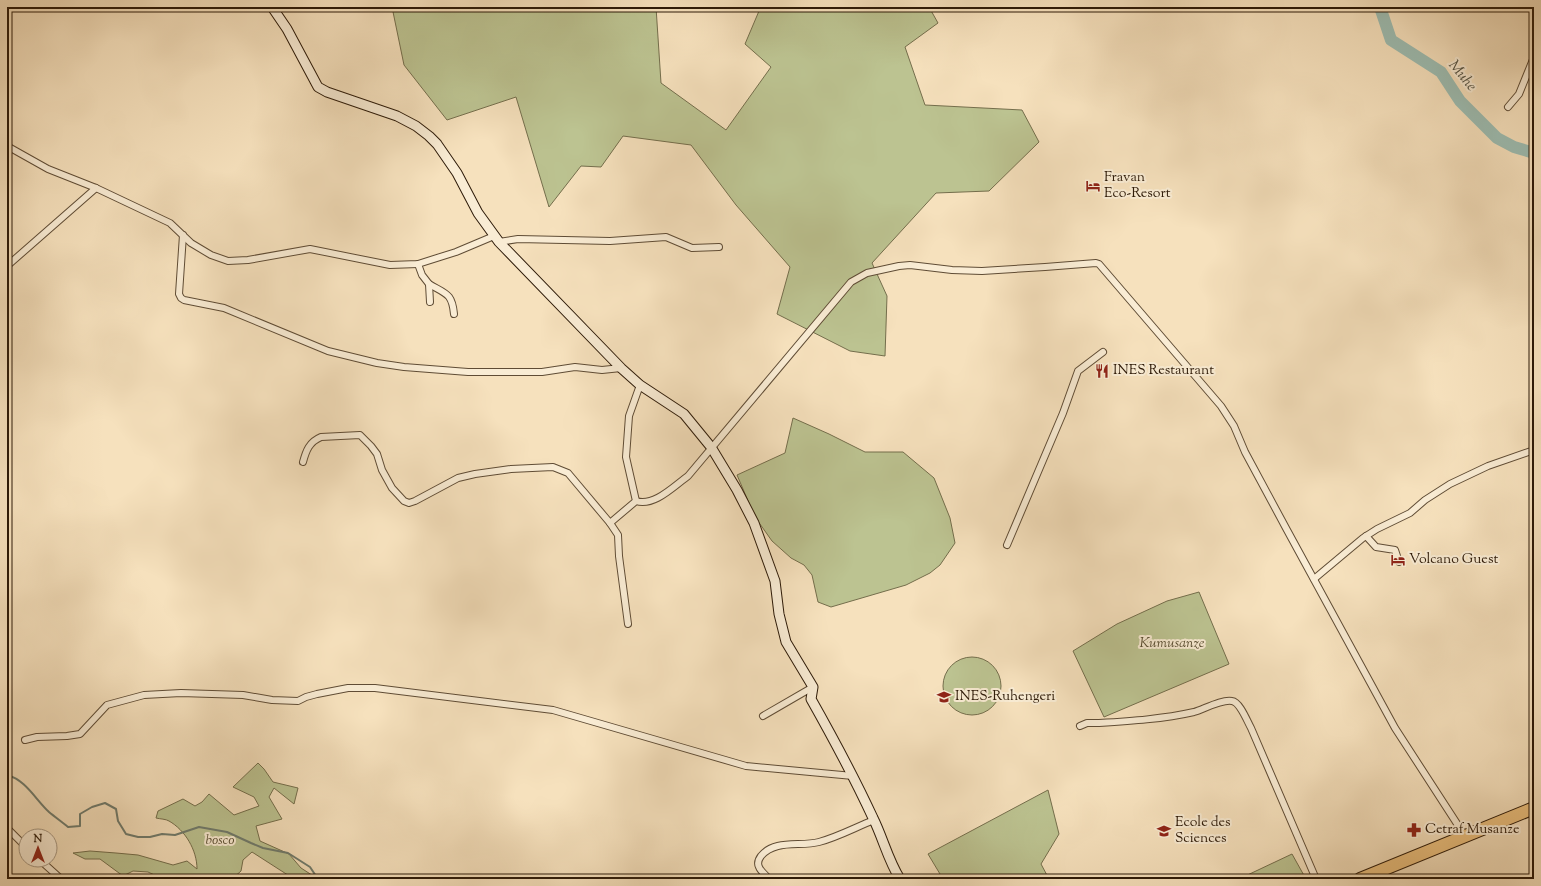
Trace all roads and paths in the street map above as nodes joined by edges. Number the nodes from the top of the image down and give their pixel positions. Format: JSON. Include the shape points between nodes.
{"nodes":[{"id":1,"x":272,"y":7,"type":"edge"},
{"id":2,"x":1534,"y":57,"type":"edge"},
{"id":3,"x":1508,"y":108,"type":"dead end"},
{"id":4,"x":7,"y":146,"type":"edge"},
{"id":5,"x":96,"y":188,"type":"junction"},
{"id":6,"x":182,"y":235,"type":"junction"},
{"id":7,"x":496,"y":239,"type":"junction"},
{"id":8,"x":719,"y":247,"type":"dead end"},
{"id":9,"x":418,"y":264,"type":"junction"},
{"id":10,"x":7,"y":266,"type":"edge"},
{"id":11,"x":429,"y":284,"type":"junction"},
{"id":12,"x":430,"y":302,"type":"dead end"},
{"id":13,"x":454,"y":314,"type":"dead end"},
{"id":14,"x":1103,"y":352,"type":"dead end"},
{"id":15,"x":621,"y":368,"type":"junction"},
{"id":16,"x":640,"y":385,"type":"junction"},
{"id":17,"x":711,"y":447,"type":"junction"},
{"id":18,"x":1534,"y":450,"type":"edge"},
{"id":19,"x":302,"y":462,"type":"dead end"},
{"id":20,"x":636,"y":501,"type":"junction"},
{"id":21,"x":610,"y":523,"type":"junction"},
{"id":22,"x":1366,"y":536,"type":"junction"},
{"id":23,"x":1007,"y":545,"type":"dead end"},
{"id":24,"x":1398,"y":562,"type":"dead end"},
{"id":25,"x":1314,"y":579,"type":"junction"},
{"id":26,"x":628,"y":624,"type":"dead end"},
{"id":27,"x":813,"y":687,"type":"junction"},
{"id":28,"x":763,"y":716,"type":"dead end"},
{"id":29,"x":1080,"y":726,"type":"dead end"},
{"id":30,"x":25,"y":740,"type":"dead end"},
{"id":31,"x":853,"y":776,"type":"junction"},
{"id":32,"x":1534,"y":808,"type":"edge"},
{"id":33,"x":874,"y":820,"type":"junction"},
{"id":34,"x":7,"y":828,"type":"edge"},
{"id":35,"x":1465,"y":836,"type":"junction"},
{"id":36,"x":18,"y":839,"type":"edge"},
{"id":37,"x":49,"y":868,"type":"edge"},
{"id":38,"x":61,"y":879,"type":"edge"},
{"id":39,"x":770,"y":879,"type":"edge"},
{"id":40,"x":900,"y":879,"type":"edge"},
{"id":41,"x":1316,"y":879,"type":"edge"},
{"id":42,"x":1360,"y":879,"type":"edge"}],
"edges":[{"from":1,"to":7,"type":"main road","via":[[287,29],[318,87],[397,116],[416,126],[433,140],[457,173],[478,213]]},
{"from":2,"to":3,"type":"street","via":[[1519,94]]},
{"from":4,"to":5,"type":"street","via":[[48,169]]},
{"from":5,"to":6,"type":"street","via":[[170,223]]},
{"from":5,"to":10,"type":"street"},
{"from":6,"to":9,"type":"street","via":[[191,243],[228,261],[310,249],[390,265]]},
{"from":6,"to":15,"type":"street","via":[[179,294],[181,298],[224,308],[328,351],[404,367],[468,372],[542,372],[576,367],[602,370]]},
{"from":7,"to":8,"type":"street","via":[[610,241],[666,237],[692,248]]},
{"from":7,"to":9,"type":"street"},
{"from":7,"to":15,"type":"main road"},
{"from":9,"to":11,"type":"street"},
{"from":11,"to":12,"type":"street"},
{"from":11,"to":13,"type":"street","via":[[449,296],[453,302]]},
{"from":14,"to":23,"type":"street","via":[[1078,371]]},
{"from":15,"to":16,"type":"main road"},
{"from":16,"to":17,"type":"main road","via":[[684,414]]},
{"from":16,"to":20,"type":"street","via":[[629,416],[626,457]]},
{"from":17,"to":20,"type":"street","via":[[688,476],[656,498],[643,503]]},
{"from":17,"to":25,"type":"street","via":[[851,282],[858,277],[910,265],[982,271],[1096,263],[1228,416]]},
{"from":17,"to":27,"type":"main road","via":[[754,523],[775,581],[786,642]]},
{"from":18,"to":22,"type":"street","via":[[1488,466],[1450,484],[1425,500],[1410,514]]},
{"from":19,"to":21,"type":"street","via":[[307,447],[315,439],[360,435],[377,454],[392,488],[409,503],[458,478],[511,469],[553,467],[568,473]]},
{"from":20,"to":21,"type":"street"},
{"from":21,"to":26,"type":"street","via":[[618,535]]},
{"from":22,"to":24,"type":"street","via":[[1376,547],[1395,550]]},
{"from":22,"to":25,"type":"street"},
{"from":25,"to":35,"type":"street","via":[[1395,728]]},
{"from":27,"to":28,"type":"street"},
{"from":27,"to":31,"type":"main road","via":[[811,699]]},
{"from":29,"to":41,"type":"street","via":[[1087,723],[1172,717],[1223,702],[1232,701],[1238,704],[1251,728]]},
{"from":30,"to":31,"type":"street","via":[[80,734],[107,705],[144,695],[243,695],[298,701],[312,695],[348,688],[375,688],[553,710],[746,766]]},
{"from":31,"to":33,"type":"main road"},
{"from":32,"to":35,"type":"highway"},
{"from":33,"to":39,"type":"street","via":[[821,842],[781,845],[768,849],[757,863]]},
{"from":33,"to":40,"type":"main road"},
{"from":34,"to":36,"type":"street"},
{"from":35,"to":42,"type":"highway"},
{"from":37,"to":38,"type":"street"}]}
